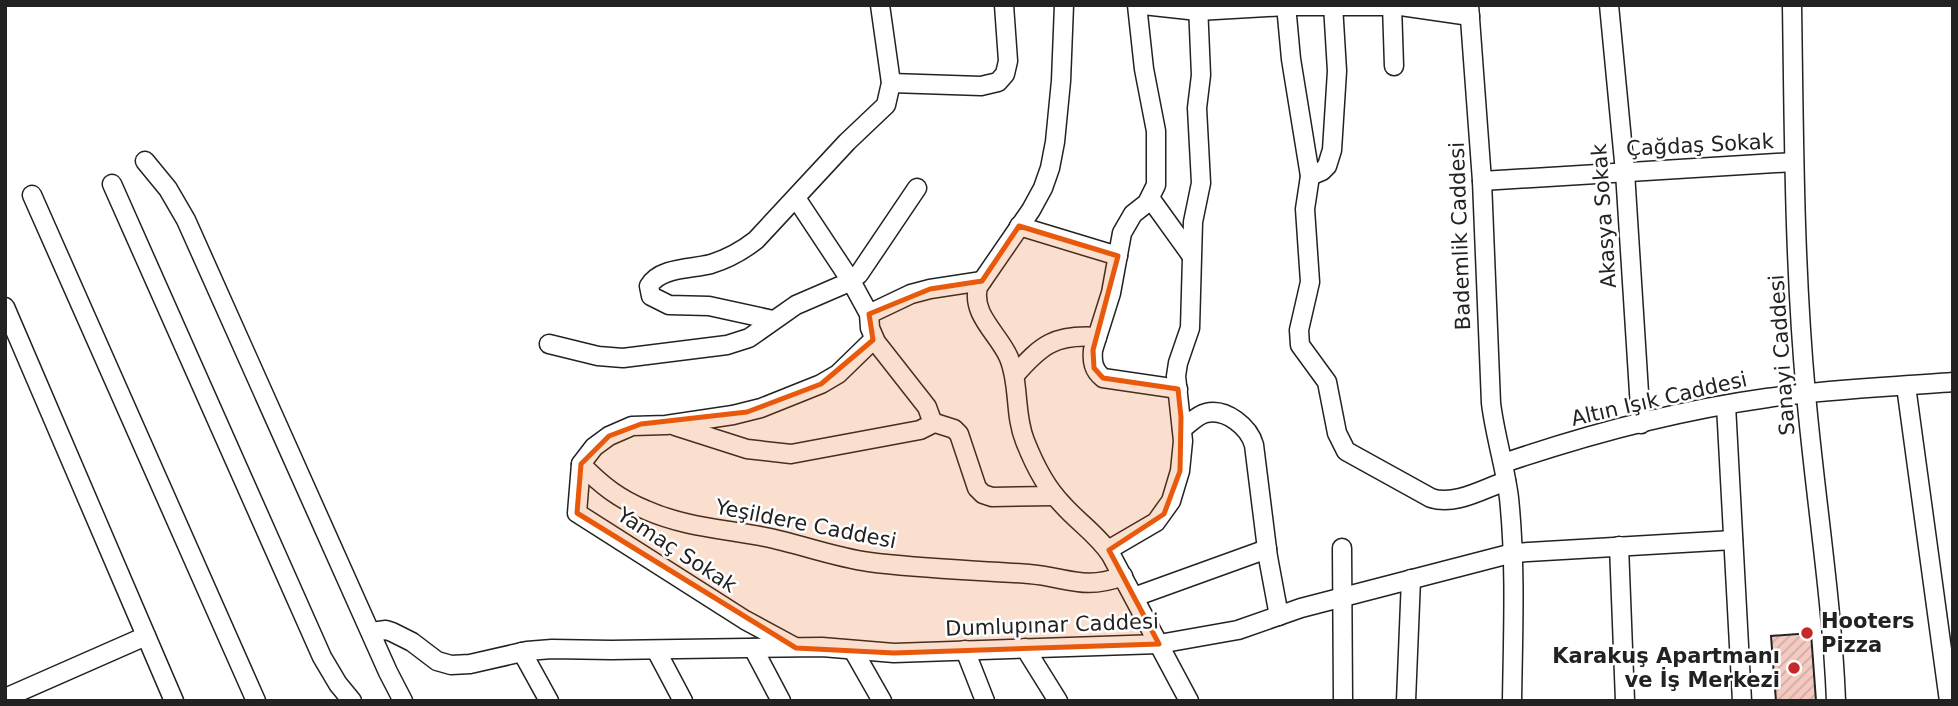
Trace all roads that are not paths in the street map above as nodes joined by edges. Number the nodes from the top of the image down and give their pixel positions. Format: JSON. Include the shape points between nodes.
{"nodes":[{"id":1,"x":880,"y":5,"type":"edge"},
{"id":2,"x":1004,"y":5,"type":"edge"},
{"id":3,"x":1064,"y":5,"type":"edge"},
{"id":4,"x":1140,"y":5,"type":"edge"},
{"id":5,"x":1334,"y":5,"type":"edge"},
{"id":6,"x":1392,"y":5,"type":"edge"},
{"id":7,"x":1609,"y":5,"type":"edge"},
{"id":8,"x":1791,"y":5,"type":"edge"},
{"id":9,"x":1286,"y":6,"type":"edge"},
{"id":10,"x":1198,"y":8,"type":"edge"},
{"id":11,"x":1470,"y":11,"type":"edge"},
{"id":12,"x":1394,"y":66,"type":"dead end"},
{"id":13,"x":891,"y":83,"type":"junction"},
{"id":14,"x":145,"y":161,"type":"dead end"},
{"id":15,"x":1794,"y":162,"type":"junction"},
{"id":16,"x":1625,"y":172,"type":"junction"},
{"id":17,"x":1310,"y":176,"type":"junction"},
{"id":18,"x":1482,"y":181,"type":"junction"},
{"id":19,"x":112,"y":184,"type":"dead end"},
{"id":20,"x":917,"y":188,"type":"dead end"},
{"id":21,"x":32,"y":195,"type":"dead end"},
{"id":22,"x":796,"y":198,"type":"junction"},
{"id":23,"x":1150,"y":198,"type":"junction"},
{"id":24,"x":1019,"y":226,"type":"junction"},
{"id":25,"x":1192,"y":254,"type":"junction"},
{"id":26,"x":1118,"y":256,"type":"junction"},
{"id":27,"x":851,"y":281,"type":"junction"},
{"id":28,"x":982,"y":281,"type":"junction"},
{"id":29,"x":5,"y":307,"type":"edge"},
{"id":30,"x":869,"y":314,"type":"junction"},
{"id":31,"x":773,"y":320,"type":"junction"},
{"id":32,"x":1097,"y":337,"type":"junction"},
{"id":33,"x":874,"y":339,"type":"junction"},
{"id":34,"x":549,"y":344,"type":"dead end"},
{"id":35,"x":1015,"y":375,"type":"junction"},
{"id":36,"x":1953,"y":382,"type":"edge"},
{"id":37,"x":1906,"y":386,"type":"junction"},
{"id":38,"x":1178,"y":389,"type":"junction"},
{"id":39,"x":1806,"y":393,"type":"junction"},
{"id":40,"x":1726,"y":405,"type":"junction"},
{"id":41,"x":932,"y":422,"type":"junction"},
{"id":42,"x":666,"y":425,"type":"junction"},
{"id":43,"x":1641,"y":425,"type":"junction"},
{"id":44,"x":1182,"y":429,"type":"junction"},
{"id":45,"x":582,"y":464,"type":"junction"},
{"id":46,"x":1505,"y":472,"type":"junction"},
{"id":47,"x":1055,"y":496,"type":"junction"},
{"id":48,"x":1733,"y":540,"type":"junction"},
{"id":49,"x":1619,"y":546,"type":"junction"},
{"id":50,"x":1342,"y":548,"type":"dead end"},
{"id":51,"x":1267,"y":549,"type":"junction"},
{"id":52,"x":1108,"y":550,"type":"junction"},
{"id":53,"x":1513,"y":553,"type":"junction"},
{"id":54,"x":1123,"y":576,"type":"junction"},
{"id":55,"x":1411,"y":579,"type":"junction"},
{"id":56,"x":1134,"y":597,"type":"junction"},
{"id":57,"x":1342,"y":597,"type":"junction"},
{"id":58,"x":1279,"y":616,"type":"junction"},
{"id":59,"x":371,"y":632,"type":"junction"},
{"id":60,"x":146,"y":636,"type":"junction"},
{"id":61,"x":1159,"y":644,"type":"junction"},
{"id":62,"x":753,"y":648,"type":"junction"},
{"id":63,"x":796,"y":648,"type":"junction"},
{"id":64,"x":1025,"y":648,"type":"junction"},
{"id":65,"x":656,"y":650,"type":"junction"},
{"id":66,"x":853,"y":650,"type":"junction"},
{"id":67,"x":965,"y":650,"type":"junction"},
{"id":68,"x":522,"y":652,"type":"junction"},
{"id":69,"x":5,"y":698,"type":"edge"},
{"id":70,"x":174,"y":701,"type":"edge"},
{"id":71,"x":256,"y":701,"type":"edge"},
{"id":72,"x":352,"y":701,"type":"edge"},
{"id":73,"x":403,"y":701,"type":"edge"},
{"id":74,"x":550,"y":701,"type":"edge"},
{"id":75,"x":683,"y":701,"type":"edge"},
{"id":76,"x":781,"y":701,"type":"edge"},
{"id":77,"x":882,"y":701,"type":"edge"},
{"id":78,"x":985,"y":701,"type":"edge"},
{"id":79,"x":1058,"y":701,"type":"edge"},
{"id":80,"x":1189,"y":701,"type":"edge"},
{"id":81,"x":1343,"y":701,"type":"edge"},
{"id":82,"x":1406,"y":701,"type":"edge"},
{"id":83,"x":1513,"y":701,"type":"edge"},
{"id":84,"x":1625,"y":701,"type":"edge"},
{"id":85,"x":1742,"y":701,"type":"edge"},
{"id":86,"x":1836,"y":701,"type":"edge"},
{"id":87,"x":1951,"y":701,"type":"edge"}],
"edges":[{"from":1,"to":13,"type":"street"},
{"from":2,"to":13,"type":"street","via":[[1008,61],[998,82],[982,86]]},
{"from":3,"to":24,"type":"street","via":[[1053,157],[1043,188]]},
{"from":4,"to":10,"type":"street"},
{"from":4,"to":23,"type":"street","via":[[1157,152],[1156,185]]},
{"from":5,"to":6,"type":"street"},
{"from":5,"to":9,"type":"street"},
{"from":5,"to":17,"type":"street","via":[[1332,150],[1327,166]]},
{"from":6,"to":11,"type":"street"},
{"from":6,"to":12,"type":"street"},
{"from":7,"to":16,"type":"street","name":"Akasya Sokak"},
{"from":8,"to":15,"type":"street","name":"Sanayi Caddesi"},
{"from":9,"to":10,"type":"street"},
{"from":9,"to":17,"type":"street","name":"Altın Işık Caddesi"},
{"from":10,"to":25,"type":"street","via":[[1201,75],[1196,108],[1201,183]]},
{"from":11,"to":18,"type":"street","name":"Bademlik Caddesi"},
{"from":13,"to":22,"type":"street","via":[[880,112]]},
{"from":14,"to":59,"type":"street","via":[[186,220]]},
{"from":15,"to":16,"type":"street","name":"Çağdaş Sokak"},
{"from":15,"to":39,"type":"street","name":"Sanayi Caddesi"},
{"from":16,"to":18,"type":"street","name":"Çağdaş Sokak"},
{"from":16,"to":43,"type":"street","name":"Akasya Sokak"},
{"from":17,"to":46,"type":"street","name":"Altın Işık Caddesi","via":[[1305,209],[1310,282],[1299,338],[1327,382],[1337,433],[1346,450],[1442,502]]},
{"from":18,"to":46,"type":"street","name":"Bademlik Caddesi","via":[[1490,393]]},
{"from":19,"to":72,"type":"street","via":[[322,657]]},
{"from":20,"to":27,"type":"street","via":[[866,266]]},
{"from":21,"to":71,"type":"street"},
{"from":22,"to":27,"type":"street"},
{"from":22,"to":31,"type":"street","via":[[745,248],[709,264],[664,274],[649,286],[651,296],[662,303],[725,308]]},
{"from":23,"to":25,"type":"street"},
{"from":23,"to":26,"type":"street","via":[[1127,223]]},
{"from":24,"to":26,"type":"street"},
{"from":24,"to":28,"type":"street"},
{"from":25,"to":38,"type":"street","via":[[1191,328],[1178,363]]},
{"from":26,"to":32,"type":"street"},
{"from":27,"to":30,"type":"street"},
{"from":27,"to":31,"type":"street","via":[[796,304]]},
{"from":28,"to":30,"type":"street","via":[[911,294]]},
{"from":28,"to":35,"type":"street","via":[[978,309],[1008,354]]},
{"from":29,"to":60,"type":"street"},
{"from":30,"to":33,"type":"street"},
{"from":31,"to":34,"type":"street","via":[[739,342],[643,357],[598,356]]},
{"from":32,"to":35,"type":"street","via":[[1056,340],[1035,352]]},
{"from":32,"to":38,"type":"street","via":[[1092,359],[1102,378]]},
{"from":33,"to":41,"type":"street","via":[[926,404]]},
{"from":33,"to":42,"type":"street","via":[[838,374],[795,395],[747,412]]},
{"from":35,"to":47,"type":"street","via":[[1021,429]]},
{"from":36,"to":37,"type":"street","name":"Altın Işık Caddesi"},
{"from":37,"to":39,"type":"street","name":"Altın Işık Caddesi"},
{"from":37,"to":87,"type":"street"},
{"from":38,"to":44,"type":"street"},
{"from":39,"to":40,"type":"street","name":"Altın Işık Caddesi"},
{"from":39,"to":86,"type":"street","name":"Sanayi Caddesi"},
{"from":40,"to":43,"type":"street","name":"Altın Işık Caddesi"},
{"from":40,"to":48,"type":"street"},
{"from":41,"to":42,"type":"street","via":[[920,430],[792,454],[747,449]]},
{"from":41,"to":47,"type":"street","via":[[959,434],[983,494]]},
{"from":42,"to":45,"type":"street","via":[[641,424],[621,430],[594,447]]},
{"from":43,"to":46,"type":"street","name":"Altın Işık Caddesi","via":[[1543,450]]},
{"from":44,"to":51,"type":"street","via":[[1212,412],[1248,430],[1254,445]]},
{"from":44,"to":52,"type":"street","via":[[1179,479],[1164,514]]},
{"from":45,"to":54,"type":"street","name":"Yeşildere Caddesi","via":[[610,492],[646,511],[827,555],[1039,575],[1081,584]]},
{"from":45,"to":63,"type":"street","name":"Yamaç Sokak","via":[[577,513]]},
{"from":46,"to":53,"type":"street","name":"Bademlik Caddesi"},
{"from":47,"to":52,"type":"street"},
{"from":48,"to":49,"type":"street","name":"Dumlupınar Caddesi"},
{"from":48,"to":85,"type":"street"},
{"from":49,"to":53,"type":"street","name":"Dumlupınar Caddesi"},
{"from":49,"to":84,"type":"street"},
{"from":50,"to":57,"type":"street"},
{"from":51,"to":56,"type":"street"},
{"from":51,"to":58,"type":"street"},
{"from":52,"to":54,"type":"street"},
{"from":53,"to":55,"type":"street","name":"Dumlupınar Caddesi"},
{"from":53,"to":83,"type":"street","name":"Bademlik Caddesi"},
{"from":54,"to":56,"type":"street"},
{"from":55,"to":57,"type":"street","name":"Dumlupınar Caddesi"},
{"from":55,"to":82,"type":"street"},
{"from":56,"to":61,"type":"street"},
{"from":57,"to":58,"type":"street","name":"Dumlupınar Caddesi"},
{"from":57,"to":81,"type":"street"},
{"from":58,"to":61,"type":"street","name":"Dumlupınar Caddesi","via":[[1238,631]]},
{"from":59,"to":68,"type":"street","name":"Dumlupınar Caddesi","via":[[392,632],[444,664],[470,664]]},
{"from":59,"to":73,"type":"street"},
{"from":60,"to":69,"type":"street"},
{"from":60,"to":70,"type":"street"},
{"from":61,"to":64,"type":"street","name":"Dumlupınar Caddesi"},
{"from":61,"to":80,"type":"street"},
{"from":62,"to":63,"type":"street","name":"Dumlupınar Caddesi"},
{"from":62,"to":65,"type":"street","name":"Dumlupınar Caddesi"},
{"from":62,"to":76,"type":"street"},
{"from":63,"to":66,"type":"street","name":"Dumlupınar Caddesi"},
{"from":64,"to":67,"type":"street","name":"Dumlupınar Caddesi"},
{"from":64,"to":79,"type":"street"},
{"from":65,"to":68,"type":"street","name":"Dumlupınar Caddesi"},
{"from":65,"to":75,"type":"street"},
{"from":66,"to":67,"type":"street","name":"Dumlupınar Caddesi"},
{"from":66,"to":77,"type":"street"},
{"from":67,"to":78,"type":"street"},
{"from":68,"to":74,"type":"street"}]}
